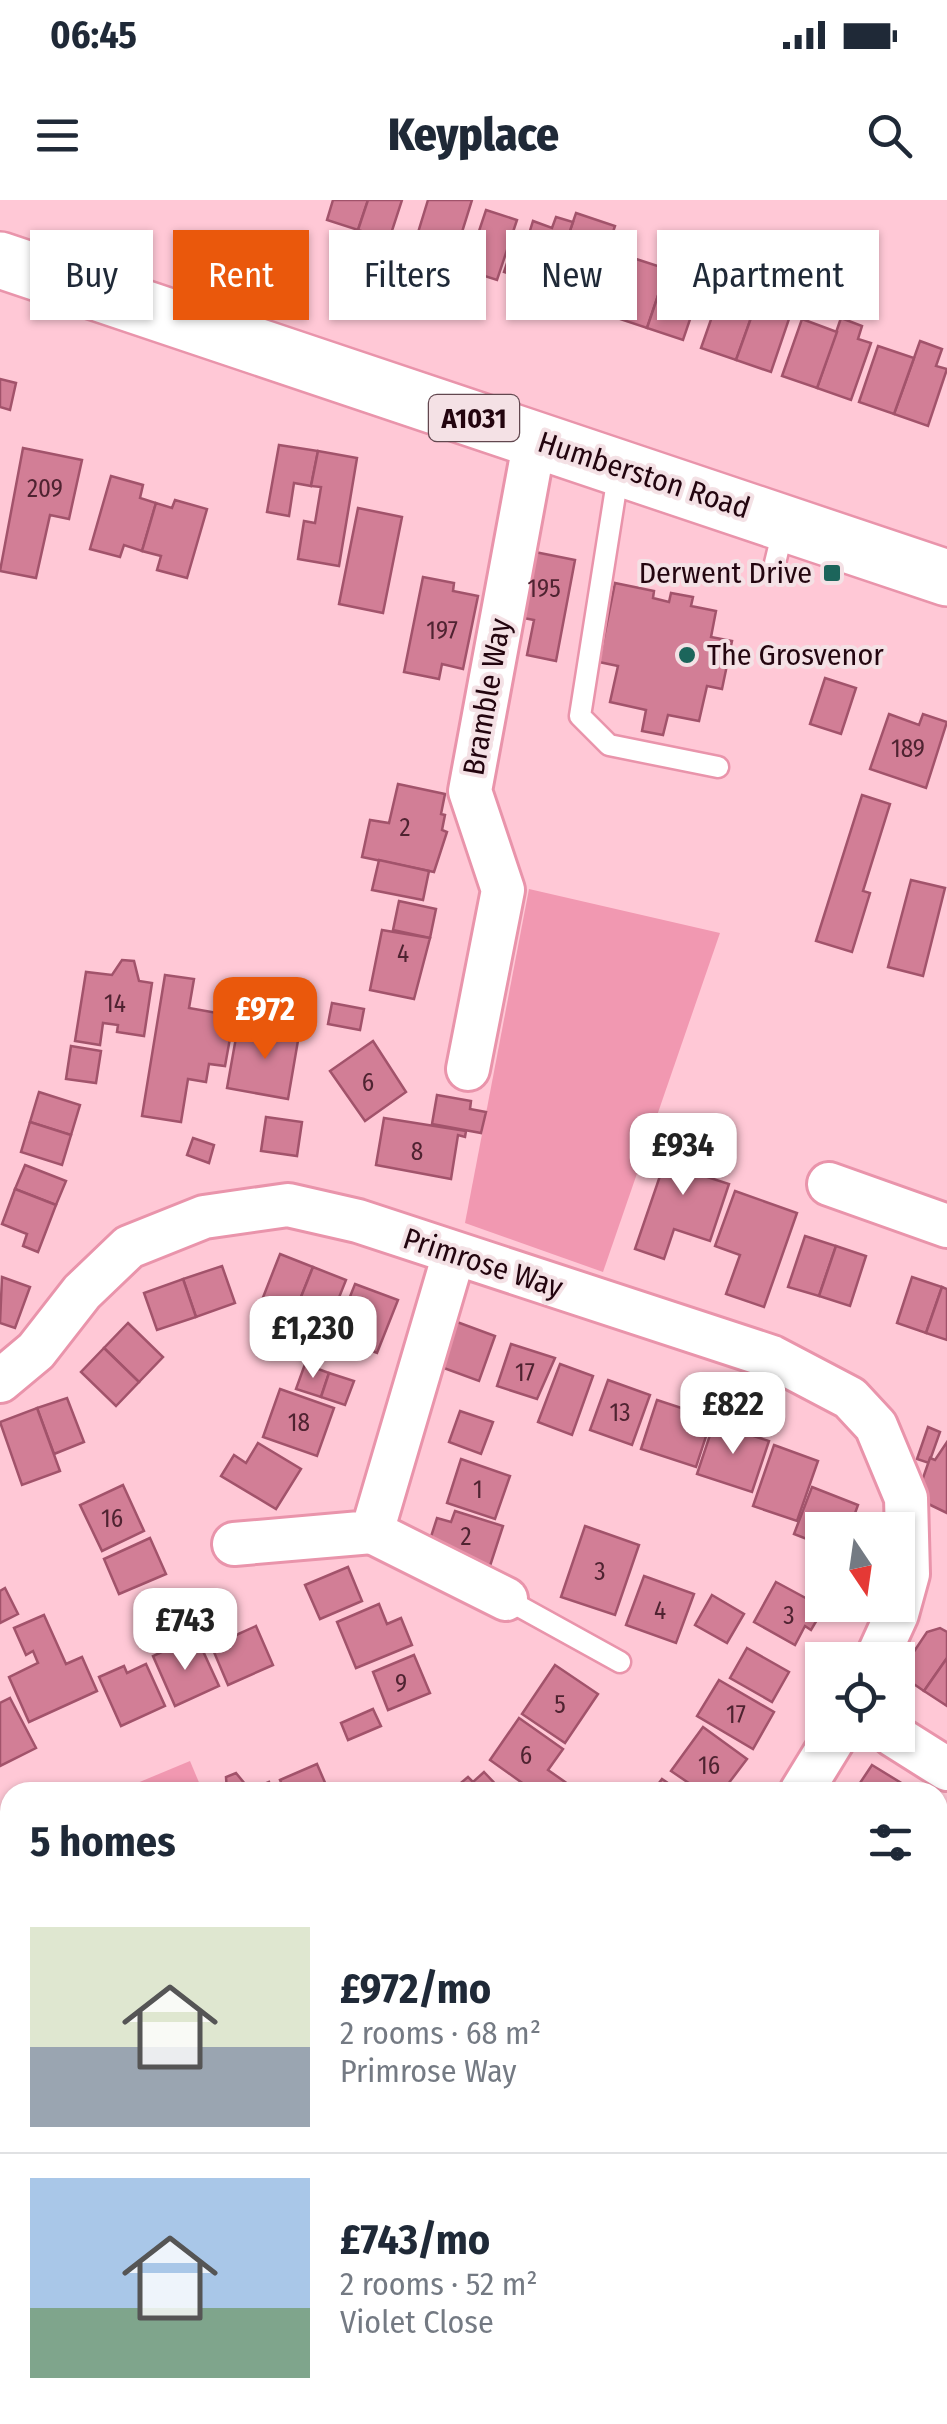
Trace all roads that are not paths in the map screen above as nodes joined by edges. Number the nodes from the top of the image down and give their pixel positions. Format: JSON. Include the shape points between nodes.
{"nodes":[{"id":1,"x":0,"y":260,"type":"edge"},
{"id":2,"x":535,"y":439,"type":"junction"},
{"id":3,"x":619,"y":469,"type":"junction"},
{"id":4,"x":947,"y":578,"type":"edge"},
{"id":5,"x":718,"y":767,"type":"dead end"},
{"id":6,"x":468,"y":1069,"type":"dead end"},
{"id":7,"x":829,"y":1184,"type":"dead end"},
{"id":8,"x":947,"y":1226,"type":"edge"},
{"id":9,"x":454,"y":1254,"type":"junction"},
{"id":10,"x":0,"y":1381,"type":"edge"},
{"id":11,"x":372,"y":1532,"type":"junction"},
{"id":12,"x":234,"y":1544,"type":"dead end"},
{"id":13,"x":928,"y":1552,"type":"edge"},
{"id":14,"x":506,"y":1599,"type":"joint"},
{"id":15,"x":885,"y":1642,"type":"edge"},
{"id":16,"x":620,"y":1662,"type":"dead end"},
{"id":17,"x":915,"y":1749,"type":"edge"},
{"id":18,"x":826,"y":1752,"type":"edge"},
{"id":19,"x":947,"y":1769,"type":"edge"},
{"id":20,"x":808,"y":1782,"type":"edge"}],
"edges":[{"from":1,"to":2,"type":"main road","name":"Humberston Road","number":"A1031"},
{"from":2,"to":3,"type":"main road","name":"Humberston Road","number":"A1031"},
{"from":2,"to":6,"type":"street","name":"Bramble Way","via":[[470,792],[503,890]]},
{"from":3,"to":4,"type":"main road","name":"Humberston Road","number":"A1031","via":[[780,542]]},
{"from":3,"to":5,"type":"lane","via":[[580,716],[609,745]]},
{"from":7,"to":8,"type":"street"},
{"from":9,"to":10,"type":"street","name":"Primrose Way","via":[[288,1204],[204,1217],[128,1246],[36,1352]]},
{"from":9,"to":11,"type":"street"},
{"from":9,"to":13,"type":"street","name":"Primrose Way","via":[[772,1357],[850,1398],[876,1426]]},
{"from":11,"to":12,"type":"street"},
{"from":11,"to":14,"type":"street"},
{"from":13,"to":15,"type":"street","name":"Primrose Way","via":[[908,1574]]},
{"from":14,"to":16,"type":"lane"},
{"from":17,"to":19,"type":"street"},
{"from":18,"to":20,"type":"street"}]}
